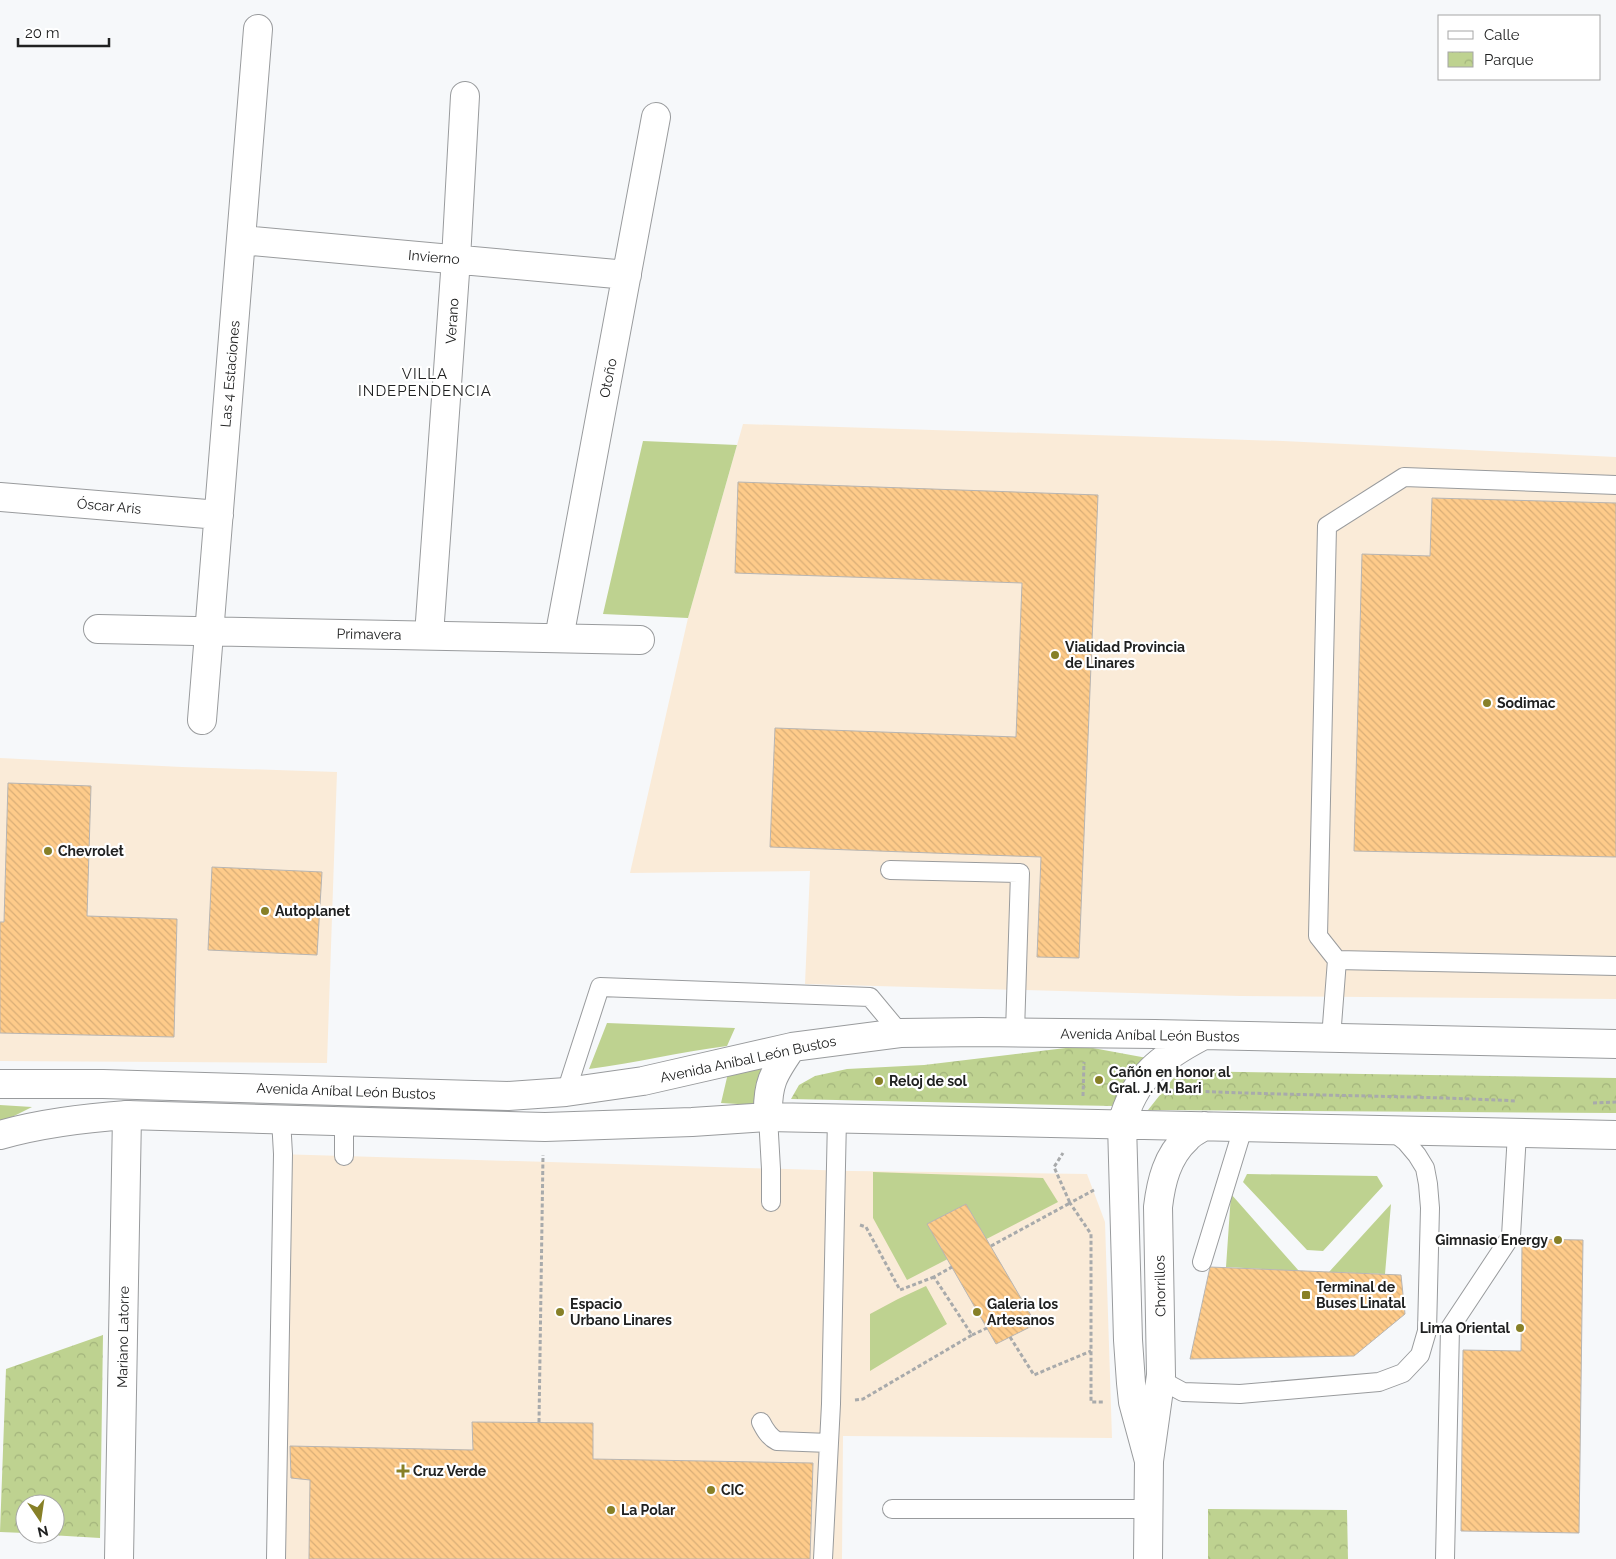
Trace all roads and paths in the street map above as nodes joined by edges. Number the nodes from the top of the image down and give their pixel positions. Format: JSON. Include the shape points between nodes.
{"nodes":[{"id":1,"x":258,"y":29,"type":"dead end"},
{"id":2,"x":465,"y":96,"type":"dead end"},
{"id":3,"x":656,"y":117,"type":"dead end"},
{"id":4,"x":241,"y":240,"type":"junction"},
{"id":5,"x":456,"y":259,"type":"junction"},
{"id":6,"x":627,"y":275,"type":"junction"},
{"id":7,"x":1616,"y":485,"type":"edge"},
{"id":8,"x":0,"y":498,"type":"edge"},
{"id":9,"x":219,"y":515,"type":"junction"},
{"id":10,"x":98,"y":628,"type":"dead end"},
{"id":11,"x":209,"y":631,"type":"junction"},
{"id":12,"x":430,"y":635,"type":"junction"},
{"id":13,"x":559,"y":638,"type":"junction"},
{"id":14,"x":640,"y":640,"type":"dead end"},
{"id":15,"x":202,"y":720,"type":"dead end"},
{"id":16,"x":890,"y":870,"type":"dead end"},
{"id":17,"x":1337,"y":960,"type":"junction"},
{"id":18,"x":1616,"y":966,"type":"edge"},
{"id":19,"x":1015,"y":1032,"type":"junction"},
{"id":20,"x":900,"y":1033,"type":"junction"},
{"id":21,"x":1084,"y":1034,"type":"junction"},
{"id":22,"x":1203,"y":1035,"type":"junction"},
{"id":23,"x":1331,"y":1038,"type":"junction"},
{"id":24,"x":1616,"y":1044,"type":"edge"},
{"id":25,"x":792,"y":1047,"type":"junction"},
{"id":26,"x":0,"y":1084,"type":"edge"},
{"id":27,"x":1138,"y":1087,"type":"junction"},
{"id":28,"x":566,"y":1092,"type":"junction"},
{"id":29,"x":1526,"y":1101,"type":"dead end"},
{"id":30,"x":1616,"y":1102,"type":"edge"},
{"id":31,"x":1591,"y":1103,"type":"dead end"},
{"id":32,"x":127,"y":1116,"type":"junction"},
{"id":33,"x":768,"y":1117,"type":"junction"},
{"id":34,"x":837,"y":1118,"type":"junction"},
{"id":35,"x":281,"y":1119,"type":"junction"},
{"id":36,"x":344,"y":1120,"type":"junction"},
{"id":37,"x":1083,"y":1124,"type":"junction"},
{"id":38,"x":1122,"y":1124,"type":"junction"},
{"id":39,"x":1204,"y":1126,"type":"junction"},
{"id":40,"x":545,"y":1127,"type":"junction"},
{"id":41,"x":1242,"y":1128,"type":"junction"},
{"id":42,"x":1392,"y":1131,"type":"junction"},
{"id":43,"x":1517,"y":1133,"type":"junction"},
{"id":44,"x":0,"y":1135,"type":"edge"},
{"id":45,"x":1616,"y":1136,"type":"edge"},
{"id":46,"x":344,"y":1156,"type":"dead end"},
{"id":47,"x":1124,"y":1172,"type":"junction"},
{"id":48,"x":771,"y":1202,"type":"dead end"},
{"id":49,"x":1070,"y":1203,"type":"junction"},
{"id":50,"x":835,"y":1219,"type":"junction"},
{"id":51,"x":991,"y":1246,"type":"dead end"},
{"id":52,"x":1202,"y":1262,"type":"dead end"},
{"id":53,"x":952,"y":1267,"type":"dead end"},
{"id":54,"x":934,"y":1277,"type":"junction"},
{"id":55,"x":987,"y":1328,"type":"dead end"},
{"id":56,"x":972,"y":1335,"type":"junction"},
{"id":57,"x":1010,"y":1337,"type":"dead end"},
{"id":58,"x":1091,"y":1350,"type":"junction"},
{"id":59,"x":1161,"y":1375,"type":"junction"},
{"id":60,"x":1134,"y":1402,"type":"junction"},
{"id":61,"x":831,"y":1404,"type":"junction"},
{"id":62,"x":538,"y":1422,"type":"dead end"},
{"id":63,"x":761,"y":1422,"type":"dead end"},
{"id":64,"x":829,"y":1444,"type":"junction"},
{"id":65,"x":1150,"y":1461,"type":"junction"},
{"id":66,"x":892,"y":1509,"type":"dead end"},
{"id":67,"x":1149,"y":1509,"type":"junction"},
{"id":68,"x":119,"y":1559,"type":"edge"},
{"id":69,"x":276,"y":1559,"type":"edge"},
{"id":70,"x":823,"y":1559,"type":"edge"},
{"id":71,"x":1148,"y":1559,"type":"edge"},
{"id":72,"x":1445,"y":1559,"type":"edge"}],
"edges":[{"from":1,"to":4,"type":"main road","name":"Las 4 Estaciones"},
{"from":2,"to":5,"type":"main road","name":"Verano"},
{"from":3,"to":6,"type":"main road","name":"Otoño"},
{"from":4,"to":5,"type":"main road","name":"Invierno"},
{"from":4,"to":9,"type":"main road","name":"Las 4 Estaciones"},
{"from":5,"to":6,"type":"main road","name":"Invierno"},
{"from":5,"to":12,"type":"main road","name":"Verano"},
{"from":6,"to":13,"type":"main road","name":"Otoño"},
{"from":7,"to":17,"type":"lane","via":[[1404,477],[1327,526],[1318,936]]},
{"from":8,"to":9,"type":"main road","name":"Óscar Aris"},
{"from":9,"to":11,"type":"main road","name":"Las 4 Estaciones"},
{"from":10,"to":11,"type":"main road","name":"Primavera"},
{"from":11,"to":12,"type":"main road","name":"Primavera"},
{"from":11,"to":15,"type":"main road","name":"Las 4 Estaciones"},
{"from":12,"to":13,"type":"main road","name":"Primavera"},
{"from":13,"to":14,"type":"main road","name":"Primavera"},
{"from":16,"to":19,"type":"lane","via":[[1020,873]]},
{"from":17,"to":18,"type":"lane"},
{"from":17,"to":23,"type":"lane"},
{"from":19,"to":20,"type":"main road","name":"Avenida Aníbal León Bustos"},
{"from":19,"to":21,"type":"main road","name":"Avenida Aníbal León Bustos"},
{"from":20,"to":25,"type":"main road","name":"Avenida Aníbal León Bustos"},
{"from":20,"to":28,"type":"lane","via":[[870,997],[600,987]]},
{"from":21,"to":22,"type":"main road","name":"Avenida Aníbal León Bustos"},
{"from":21,"to":37,"type":"path"},
{"from":22,"to":23,"type":"main road","name":"Avenida Aníbal León Bustos"},
{"from":22,"to":27,"type":"main road","via":[[1160,1062]]},
{"from":23,"to":24,"type":"main road","name":"Avenida Aníbal León Bustos"},
{"from":25,"to":28,"type":"main road","name":"Avenida Aníbal León Bustos","via":[[643,1081]]},
{"from":25,"to":33,"type":"main road","via":[[771,1080],[767,1097]]},
{"from":26,"to":28,"type":"main road","name":"Avenida Aníbal León Bustos","via":[[508,1096]]},
{"from":27,"to":29,"type":"path","via":[[1276,1095],[1428,1096]]},
{"from":27,"to":38,"type":"main road","via":[[1126,1108]]},
{"from":30,"to":31,"type":"path"},
{"from":32,"to":35,"type":"main road"},
{"from":32,"to":44,"type":"main road","via":[[41,1124]]},
{"from":32,"to":68,"type":"main road","name":"Mariano Latorre"},
{"from":33,"to":34,"type":"main road"},
{"from":33,"to":40,"type":"main road"},
{"from":33,"to":48,"type":"lane"},
{"from":34,"to":37,"type":"main road"},
{"from":34,"to":50,"type":"lane"},
{"from":35,"to":36,"type":"main road"},
{"from":35,"to":69,"type":"lane"},
{"from":36,"to":40,"type":"main road"},
{"from":36,"to":46,"type":"lane"},
{"from":37,"to":38,"type":"main road"},
{"from":37,"to":49,"type":"path","via":[[1054,1167]]},
{"from":38,"to":39,"type":"main road"},
{"from":38,"to":47,"type":"main road","name":"Chorrillos"},
{"from":39,"to":41,"type":"main road"},
{"from":39,"to":59,"type":"main road","name":"Chorrillos","via":[[1187,1138],[1176,1152],[1160,1185]]},
{"from":40,"to":62,"type":"path"},
{"from":41,"to":42,"type":"main road"},
{"from":41,"to":52,"type":"lane"},
{"from":42,"to":43,"type":"main road"},
{"from":42,"to":59,"type":"lane","via":[[1418,1155],[1425,1168],[1430,1208],[1427,1332],[1420,1355],[1403,1373],[1379,1382],[1215,1394],[1183,1392]]},
{"from":43,"to":45,"type":"main road"},
{"from":43,"to":72,"type":"lane","via":[[1511,1236],[1450,1328]]},
{"from":47,"to":49,"type":"path"},
{"from":47,"to":60,"type":"main road","name":"Chorrillos","via":[[1128,1340]]},
{"from":49,"to":51,"type":"path"},
{"from":49,"to":58,"type":"path","via":[[1091,1234]]},
{"from":50,"to":54,"type":"path","via":[[866,1227],[900,1290]]},
{"from":50,"to":61,"type":"lane"},
{"from":53,"to":54,"type":"path"},
{"from":54,"to":56,"type":"path"},
{"from":55,"to":56,"type":"path"},
{"from":56,"to":61,"type":"path","via":[[863,1398]]},
{"from":57,"to":58,"type":"path","via":[[1034,1375]]},
{"from":58,"to":60,"type":"path","via":[[1091,1402]]},
{"from":59,"to":65,"type":"main road","name":"Chorrillos"},
{"from":60,"to":65,"type":"main road","name":"Chorrillos"},
{"from":61,"to":64,"type":"lane"},
{"from":63,"to":64,"type":"lane","via":[[767,1433],[778,1441]]},
{"from":64,"to":70,"type":"lane"},
{"from":65,"to":67,"type":"main road","name":"Chorrillos"},
{"from":66,"to":67,"type":"lane"},
{"from":67,"to":71,"type":"main road","name":"Chorrillos"}]}
